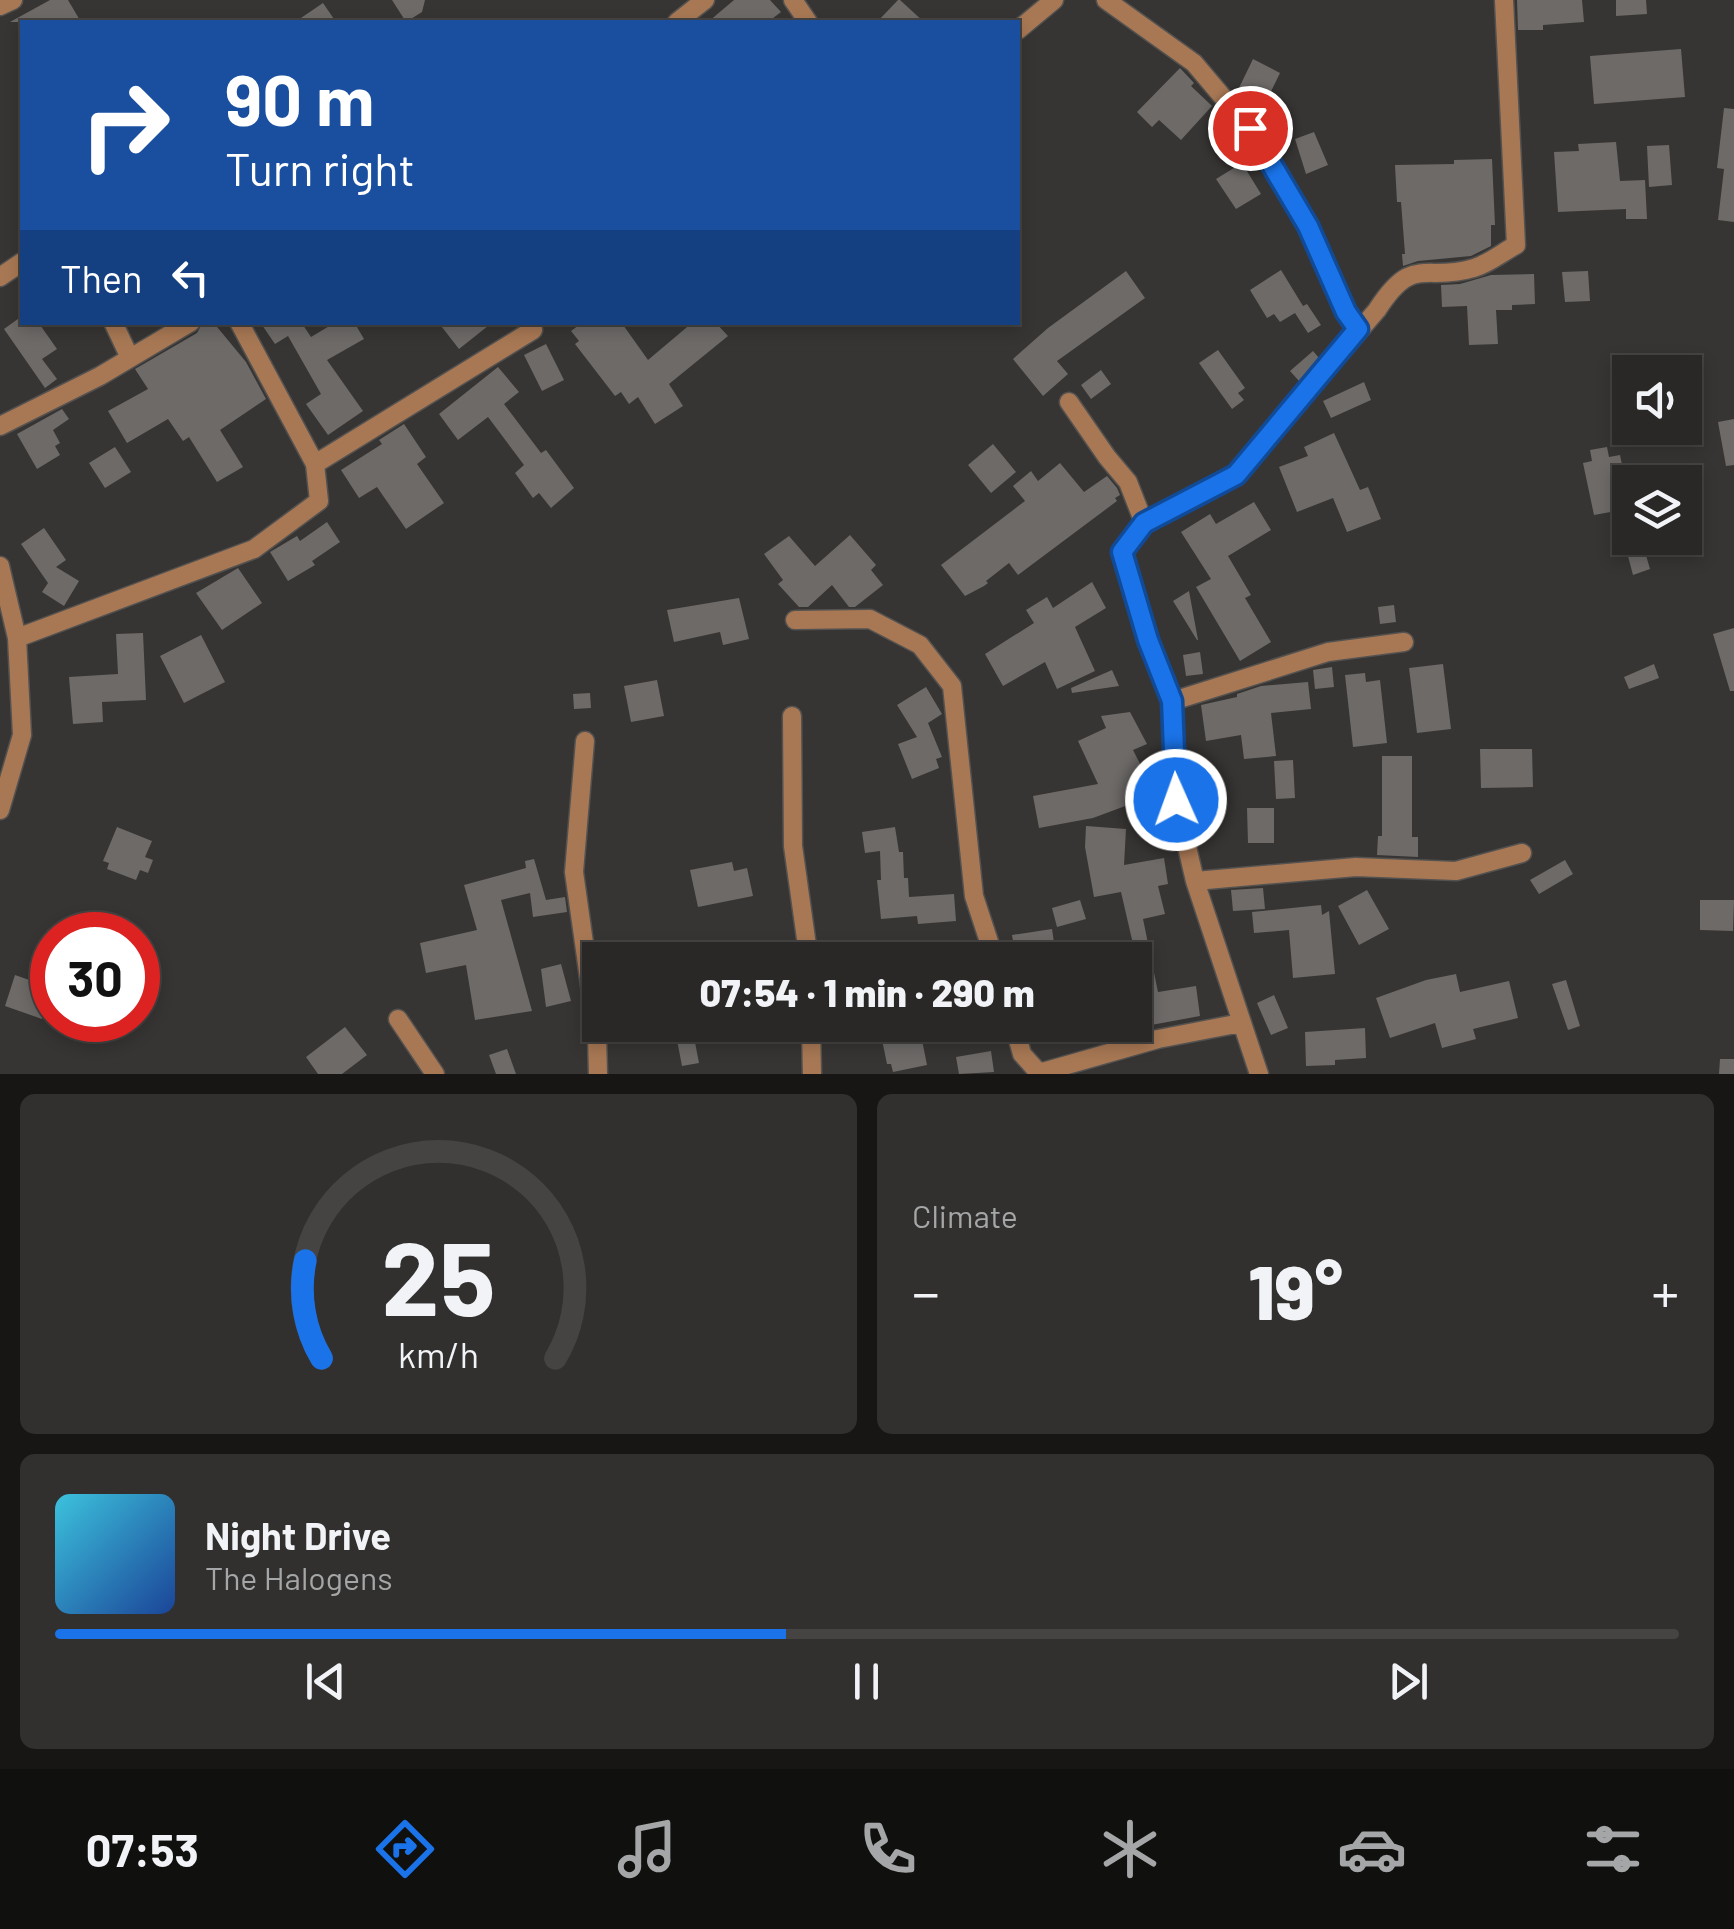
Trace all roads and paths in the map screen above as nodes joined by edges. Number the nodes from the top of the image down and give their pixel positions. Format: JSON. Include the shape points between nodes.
{"nodes":[{"id":1,"x":12,"y":0,"type":"edge"},
{"id":2,"x":705,"y":0,"type":"edge"},
{"id":3,"x":1054,"y":0,"type":"edge"},
{"id":4,"x":1106,"y":0,"type":"edge"},
{"id":5,"x":1504,"y":0,"type":"edge"},
{"id":6,"x":0,"y":6,"type":"edge"},
{"id":7,"x":679,"y":20,"type":"edge"},
{"id":8,"x":1020,"y":28,"type":"edge"},
{"id":9,"x":114,"y":325,"type":"edge"},
{"id":10,"x":186,"y":325,"type":"edge"},
{"id":11,"x":242,"y":325,"type":"edge"},
{"id":12,"x":1358,"y":329,"type":"junction"},
{"id":13,"x":532,"y":330,"type":"dead end"},
{"id":14,"x":130,"y":358,"type":"junction"},
{"id":15,"x":1070,"y":402,"type":"dead end"},
{"id":16,"x":0,"y":426,"type":"edge"},
{"id":17,"x":315,"y":464,"type":"junction"},
{"id":18,"x":1144,"y":523,"type":"junction"},
{"id":19,"x":0,"y":566,"type":"edge"},
{"id":20,"x":795,"y":620,"type":"dead end"},
{"id":21,"x":17,"y":638,"type":"junction"},
{"id":22,"x":1404,"y":642,"type":"dead end"},
{"id":23,"x":1172,"y":701,"type":"junction"},
{"id":24,"x":792,"y":716,"type":"dead end"},
{"id":25,"x":585,"y":741,"type":"dead end"},
{"id":26,"x":0,"y":810,"type":"edge"},
{"id":27,"x":1522,"y":853,"type":"dead end"},
{"id":28,"x":1195,"y":881,"type":"junction"},
{"id":29,"x":806,"y":942,"type":"edge"},
{"id":30,"x":989,"y":942,"type":"edge"},
{"id":31,"x":398,"y":1020,"type":"dead end"},
{"id":32,"x":1242,"y":1023,"type":"junction"},
{"id":33,"x":1152,"y":1041,"type":"edge"},
{"id":34,"x":811,"y":1042,"type":"edge"},
{"id":35,"x":1019,"y":1042,"type":"edge"},
{"id":36,"x":1148,"y":1042,"type":"edge"},
{"id":37,"x":436,"y":1074,"type":"edge"},
{"id":38,"x":598,"y":1074,"type":"edge"},
{"id":39,"x":812,"y":1074,"type":"edge"},
{"id":40,"x":1260,"y":1074,"type":"edge"}],
"edges":[{"from":1,"to":6,"type":"street"},
{"from":2,"to":7,"type":"street"},
{"from":3,"to":8,"type":"street"},
{"from":4,"to":12,"type":"street","via":[[1194,63],[1250,128]]},
{"from":5,"to":12,"type":"street","via":[[1516,245],[1474,268],[1408,274]]},
{"from":9,"to":14,"type":"street"},
{"from":10,"to":14,"type":"street"},
{"from":11,"to":17,"type":"street"},
{"from":12,"to":18,"type":"street","via":[[1236,475]]},
{"from":13,"to":17,"type":"street"},
{"from":14,"to":16,"type":"street"},
{"from":15,"to":18,"type":"street","via":[[1128,482]]},
{"from":17,"to":21,"type":"street","via":[[319,500],[254,549]]},
{"from":18,"to":23,"type":"street","via":[[1122,552]]},
{"from":19,"to":21,"type":"street"},
{"from":20,"to":30,"type":"street","via":[[870,619],[920,645],[952,686],[974,896]]},
{"from":21,"to":26,"type":"street","via":[[22,735]]},
{"from":22,"to":23,"type":"street","via":[[1328,652]]},
{"from":23,"to":28,"type":"street","via":[[1176,800]]},
{"from":24,"to":29,"type":"street","via":[[793,846]]},
{"from":25,"to":38,"type":"street","via":[[574,872]]},
{"from":27,"to":28,"type":"street","via":[[1456,871],[1356,867]]},
{"from":28,"to":32,"type":"street"},
{"from":31,"to":37,"type":"street"},
{"from":32,"to":33,"type":"street"},
{"from":32,"to":40,"type":"street"},
{"from":34,"to":39,"type":"street"},
{"from":35,"to":36,"type":"street","via":[[1039,1073]]}]}
